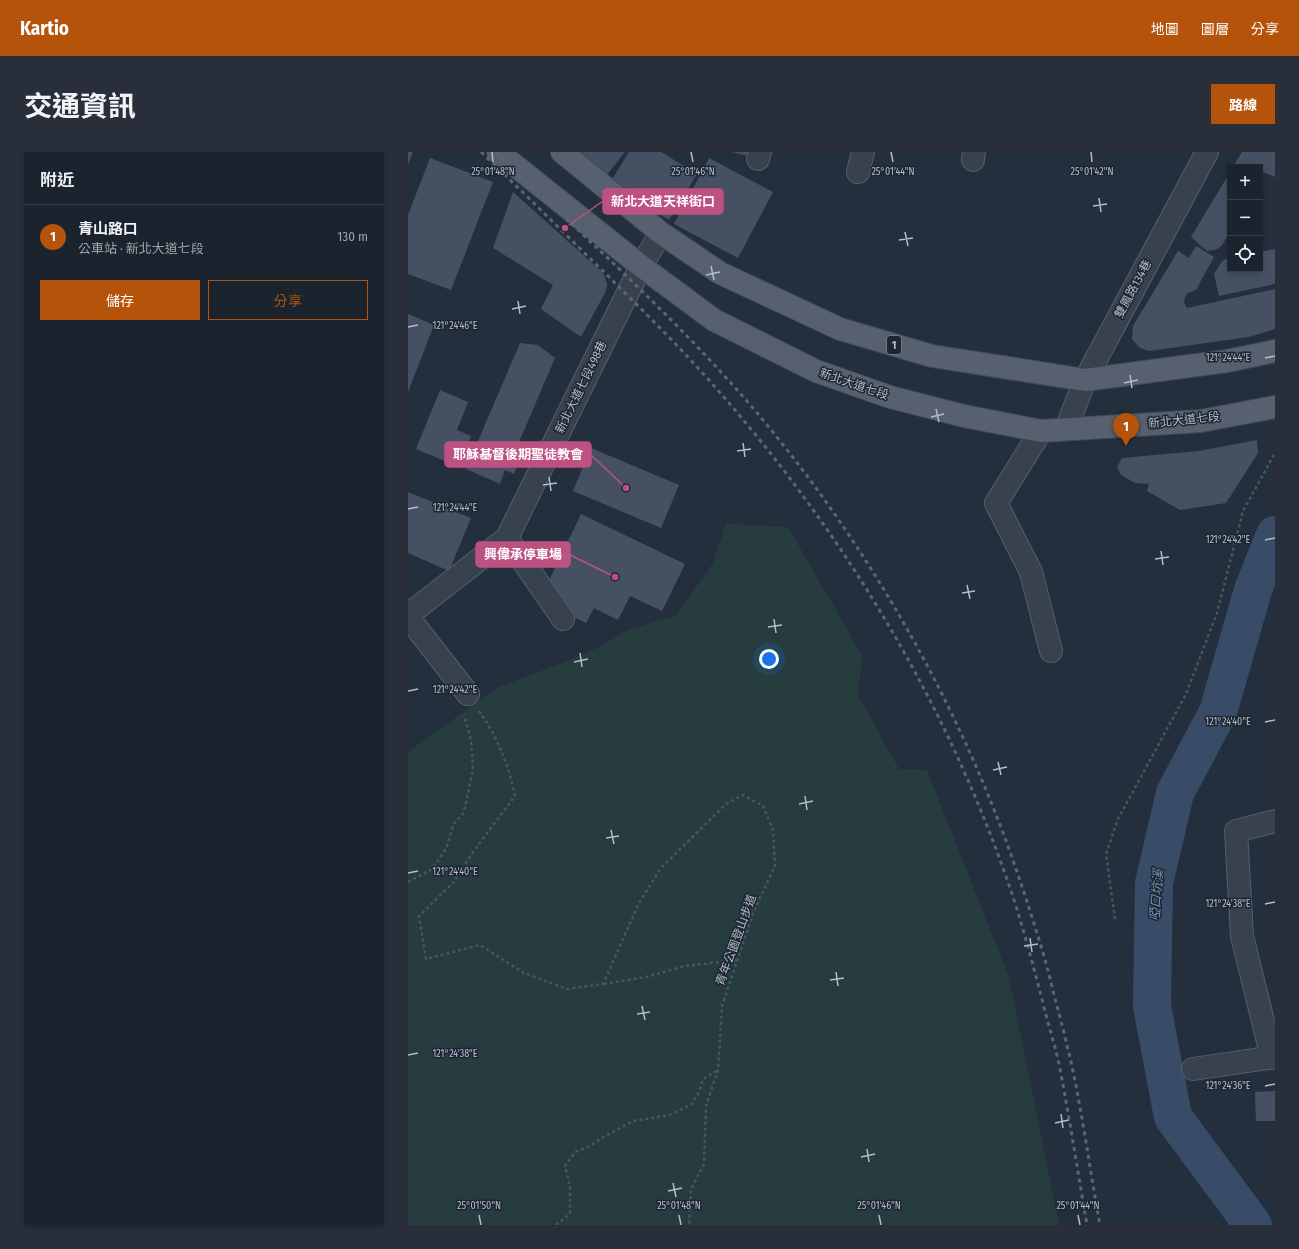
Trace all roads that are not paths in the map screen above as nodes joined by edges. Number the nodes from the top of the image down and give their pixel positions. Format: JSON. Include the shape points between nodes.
{"nodes":[{"id":1,"x":498,"y":152,"type":"edge"},
{"id":2,"x":562,"y":152,"type":"edge"},
{"id":3,"x":1207,"y":152,"type":"edge"},
{"id":4,"x":661,"y":233,"type":"junction"},
{"id":5,"x":641,"y":266,"type":"junction"},
{"id":6,"x":1275,"y":351,"type":"edge"},
{"id":7,"x":1085,"y":380,"type":"junction"},
{"id":8,"x":1275,"y":407,"type":"edge"},
{"id":9,"x":1066,"y":429,"type":"junction"},
{"id":10,"x":1041,"y":430,"type":"junction"},
{"id":11,"x":506,"y":538,"type":"junction"},
{"id":12,"x":408,"y":616,"type":"edge"},
{"id":13,"x":562,"y":619,"type":"dead end"},
{"id":14,"x":1051,"y":651,"type":"dead end"},
{"id":15,"x":468,"y":694,"type":"road end"},
{"id":16,"x":1275,"y":821,"type":"edge"},
{"id":17,"x":1274,"y":1058,"type":"edge"},
{"id":18,"x":1193,"y":1069,"type":"dead end"}],
"edges":[{"from":1,"to":5,"type":"main road","name":"新北大道七段"},
{"from":2,"to":4,"type":"main road","number":"1"},
{"from":3,"to":7,"type":"street","name":"雙鳳路134巷"},
{"from":4,"to":5,"type":"street","name":"新北大道七段498巷"},
{"from":4,"to":7,"type":"main road","number":"1","via":[[720,273],[840,329],[932,356]]},
{"from":5,"to":10,"type":"main road","name":"新北大道七段","via":[[714,320],[816,371],[890,397],[964,416]]},
{"from":5,"to":11,"type":"street","name":"新北大道七段498巷"},
{"from":6,"to":7,"type":"main road","number":"1","via":[[1227,361]]},
{"from":7,"to":9,"type":"street","name":"雙鳳路134巷"},
{"from":8,"to":9,"type":"main road","name":"新北大道七段","via":[[1201,421]]},
{"from":9,"to":10,"type":"main road","name":"新北大道七段"},
{"from":10,"to":14,"type":"street","via":[[996,503],[1031,572]]},
{"from":11,"to":12,"type":"street","name":"新北大道七段498巷"},
{"from":11,"to":13,"type":"street"},
{"from":12,"to":15,"type":"street","name":"新北大道七段498巷"},
{"from":16,"to":17,"type":"street","via":[[1236,831],[1242,936]]},
{"from":17,"to":18,"type":"street"}]}
